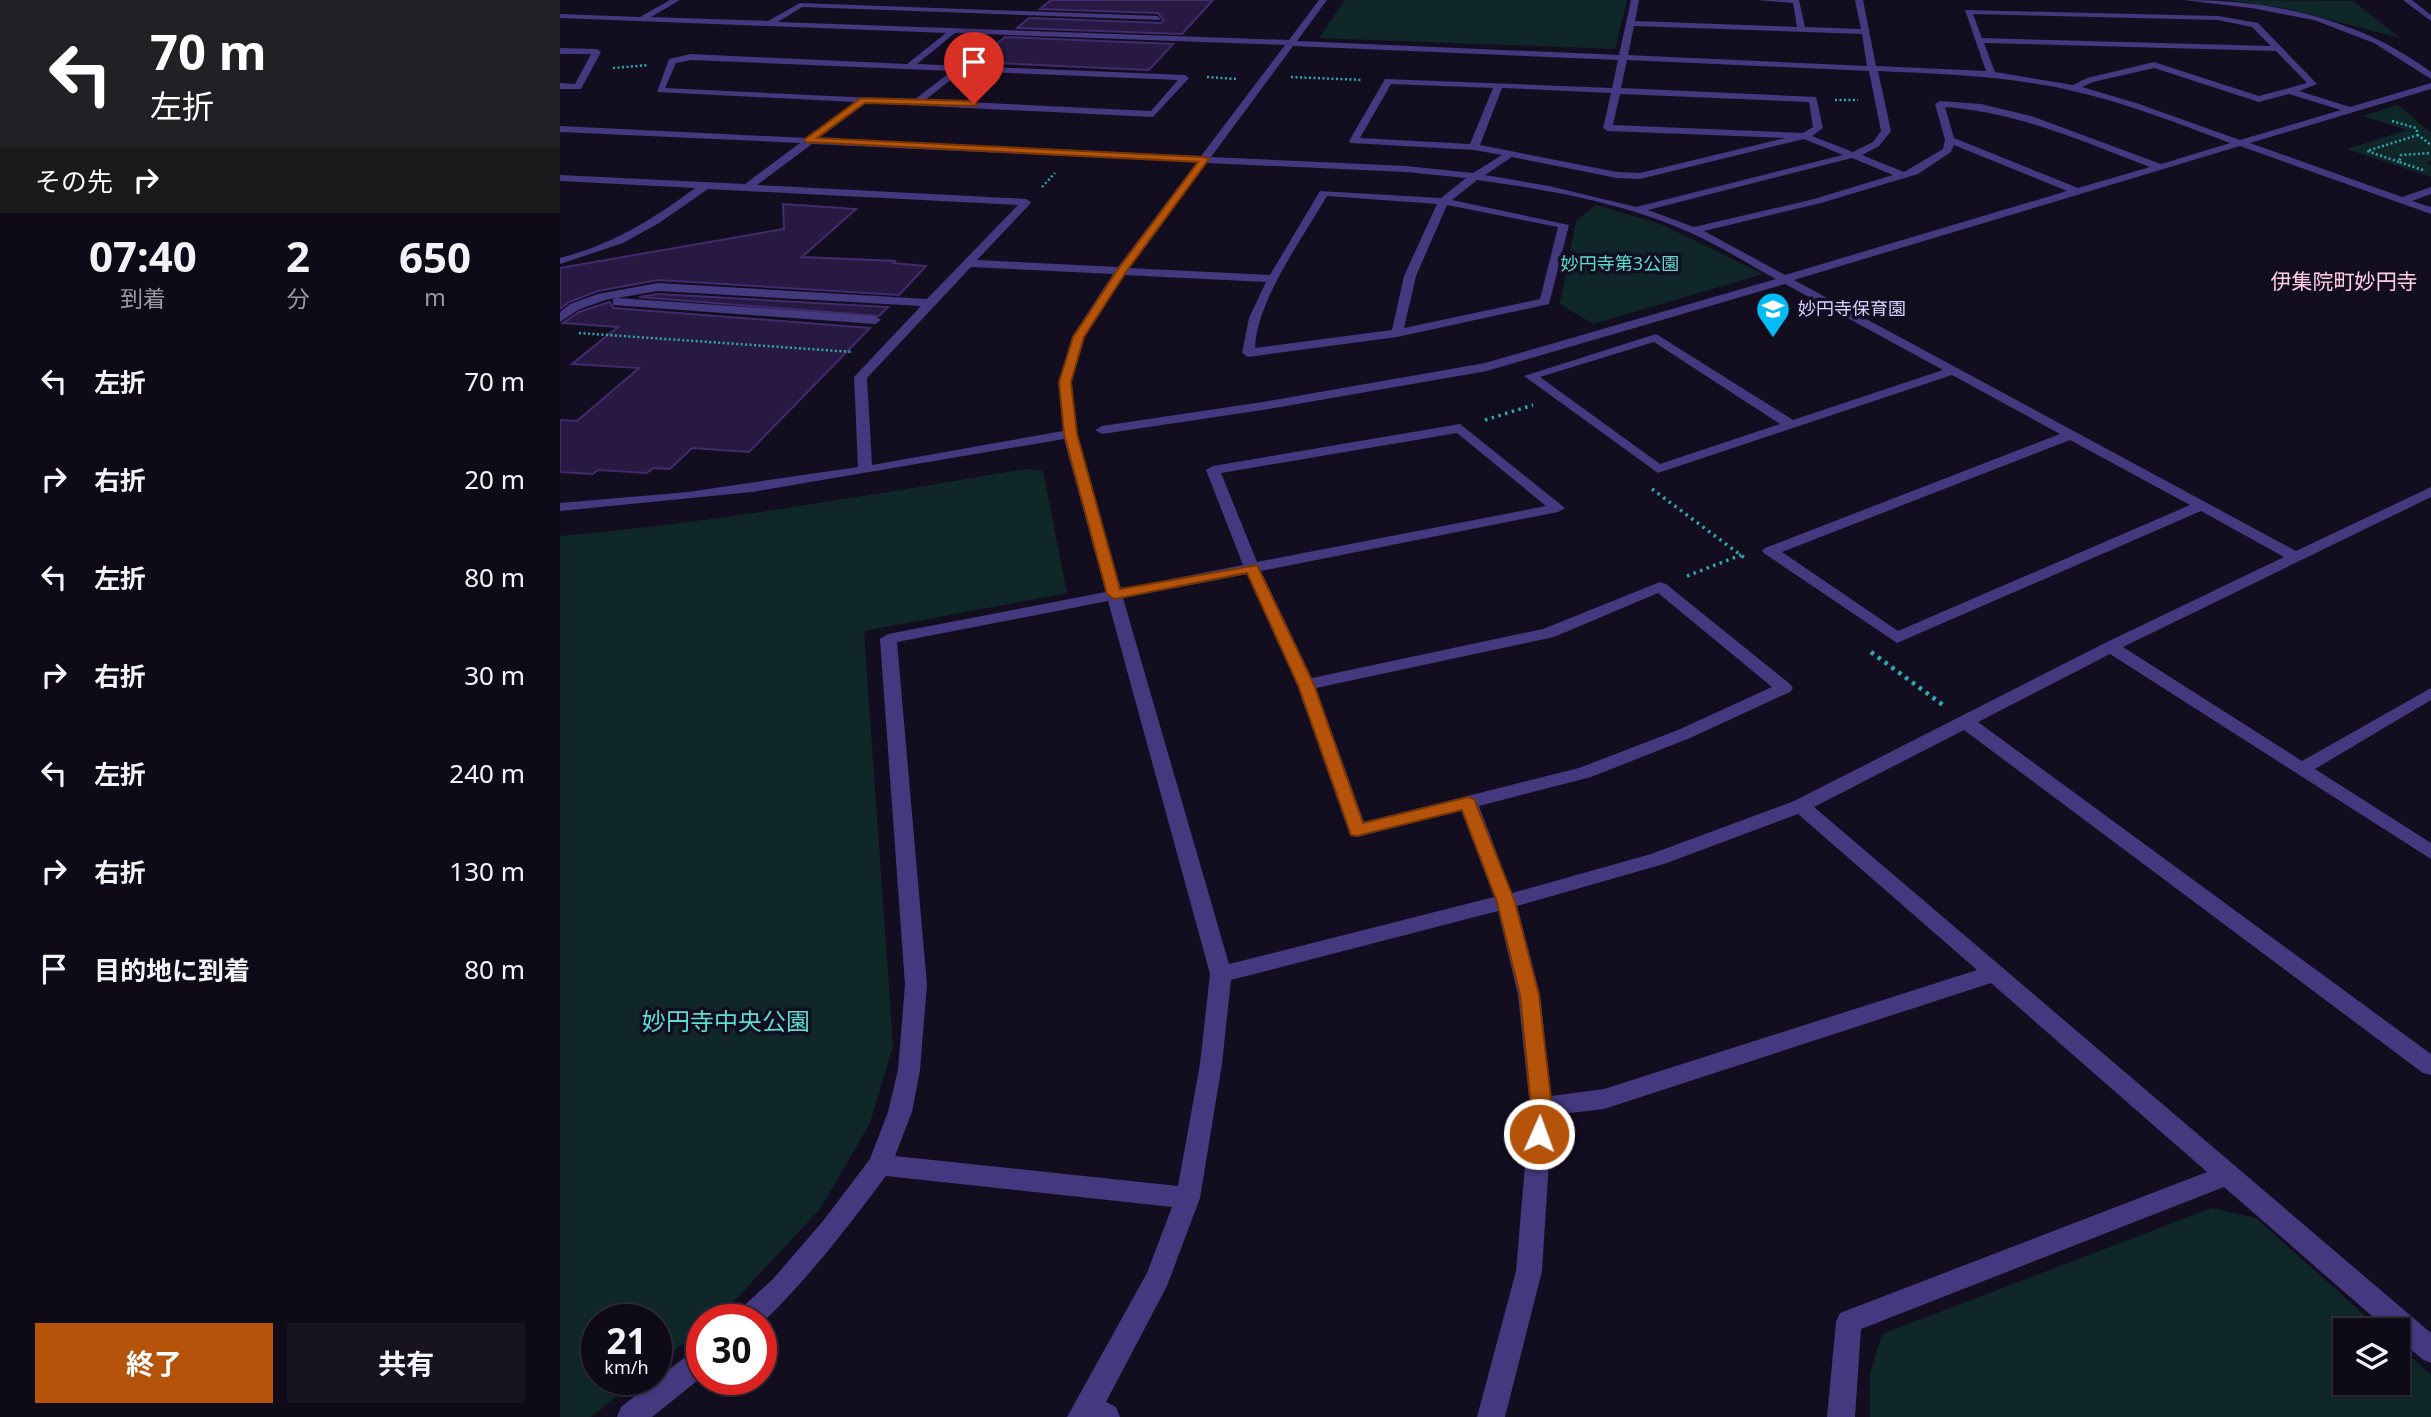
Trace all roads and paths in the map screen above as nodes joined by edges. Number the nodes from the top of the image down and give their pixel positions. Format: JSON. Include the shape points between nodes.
{"nodes":[{"id":1,"x":676,"y":0,"type":"edge"},
{"id":2,"x":1323,"y":0,"type":"edge"},
{"id":3,"x":1635,"y":0,"type":"edge"},
{"id":4,"x":1760,"y":0,"type":"edge"},
{"id":5,"x":1859,"y":0,"type":"edge"},
{"id":6,"x":2187,"y":0,"type":"edge"},
{"id":7,"x":2407,"y":0,"type":"edge"},
{"id":8,"x":560,"y":16,"type":"edge"},
{"id":9,"x":642,"y":19,"type":"junction"},
{"id":10,"x":1158,"y":19,"type":"dead end"},
{"id":11,"x":2431,"y":19,"type":"edge"},
{"id":12,"x":1630,"y":23,"type":"junction"},
{"id":13,"x":769,"y":24,"type":"junction"},
{"id":14,"x":1802,"y":30,"type":"junction"},
{"id":15,"x":953,"y":31,"type":"junction"},
{"id":16,"x":1864,"y":32,"type":"junction"},
{"id":17,"x":1979,"y":40,"type":"junction"},
{"id":18,"x":1290,"y":44,"type":"junction"},
{"id":19,"x":2137,"y":45,"type":"junction"},
{"id":20,"x":2278,"y":49,"type":"junction"},
{"id":21,"x":560,"y":51,"type":"edge"},
{"id":22,"x":1622,"y":57,"type":"junction"},
{"id":23,"x":671,"y":63,"type":"junction"},
{"id":24,"x":2154,"y":65,"type":"junction"},
{"id":25,"x":909,"y":66,"type":"junction"},
{"id":26,"x":962,"y":67,"type":"junction"},
{"id":27,"x":1873,"y":68,"type":"junction"},
{"id":28,"x":589,"y":70,"type":"junction"},
{"id":29,"x":1991,"y":74,"type":"junction"},
{"id":30,"x":2431,"y":76,"type":"edge"},
{"id":31,"x":1284,"y":77,"type":"dead end"},
{"id":32,"x":1185,"y":78,"type":"junction"},
{"id":33,"x":1248,"y":79,"type":"dead end"},
{"id":34,"x":1388,"y":81,"type":"junction"},
{"id":35,"x":560,"y":86,"type":"edge"},
{"id":36,"x":1498,"y":86,"type":"junction"},
{"id":37,"x":2431,"y":86,"type":"edge"},
{"id":38,"x":2074,"y":88,"type":"junction"},
{"id":39,"x":1615,"y":90,"type":"junction"},
{"id":40,"x":2290,"y":91,"type":"junction"},
{"id":41,"x":1813,"y":99,"type":"junction"},
{"id":42,"x":864,"y":100,"type":"junction"},
{"id":43,"x":918,"y":101,"type":"junction"},
{"id":44,"x":1880,"y":101,"type":"junction"},
{"id":45,"x":2356,"y":110,"type":"junction"},
{"id":46,"x":563,"y":130,"type":"edge"},
{"id":47,"x":2418,"y":135,"type":"junction"},
{"id":48,"x":1805,"y":136,"type":"junction"},
{"id":49,"x":1950,"y":140,"type":"junction"},
{"id":50,"x":808,"y":141,"type":"junction"},
{"id":51,"x":2238,"y":144,"type":"junction"},
{"id":52,"x":2431,"y":145,"type":"edge"},
{"id":53,"x":1474,"y":147,"type":"junction"},
{"id":54,"x":1073,"y":153,"type":"junction"},
{"id":55,"x":2431,"y":153,"type":"edge"},
{"id":56,"x":1511,"y":154,"type":"junction"},
{"id":57,"x":1854,"y":155,"type":"junction"},
{"id":58,"x":1204,"y":159,"type":"junction"},
{"id":59,"x":2399,"y":162,"type":"junction"},
{"id":60,"x":2158,"y":166,"type":"junction"},
{"id":61,"x":2431,"y":173,"type":"edge"},
{"id":62,"x":1903,"y":175,"type":"junction"},
{"id":63,"x":1476,"y":176,"type":"junction"},
{"id":64,"x":560,"y":178,"type":"edge"},
{"id":65,"x":706,"y":185,"type":"junction"},
{"id":66,"x":748,"y":187,"type":"junction"},
{"id":67,"x":2431,"y":190,"type":"edge"},
{"id":68,"x":2076,"y":191,"type":"junction"},
{"id":69,"x":1443,"y":201,"type":"junction"},
{"id":70,"x":2401,"y":201,"type":"junction"},
{"id":71,"x":1026,"y":202,"type":"junction"},
{"id":72,"x":1636,"y":210,"type":"junction"},
{"id":73,"x":2431,"y":211,"type":"edge"},
{"id":74,"x":1694,"y":230,"type":"junction"},
{"id":75,"x":560,"y":261,"type":"edge"},
{"id":76,"x":968,"y":263,"type":"junction"},
{"id":77,"x":1121,"y":271,"type":"junction"},
{"id":78,"x":1275,"y":279,"type":"junction"},
{"id":79,"x":1785,"y":279,"type":"junction"},
{"id":80,"x":658,"y":287,"type":"junction"},
{"id":81,"x":824,"y":297,"type":"junction"},
{"id":82,"x":617,"y":302,"type":"dead end"},
{"id":83,"x":637,"y":303,"type":"junction"},
{"id":84,"x":931,"y":303,"type":"junction"},
{"id":85,"x":804,"y":315,"type":"junction"},
{"id":86,"x":560,"y":317,"type":"edge"},
{"id":87,"x":875,"y":320,"type":"dead end"},
{"id":88,"x":574,"y":333,"type":"dead end"},
{"id":89,"x":1397,"y":333,"type":"junction"},
{"id":90,"x":882,"y":355,"type":"junction"},
{"id":91,"x":1487,"y":367,"type":"junction"},
{"id":92,"x":1953,"y":371,"type":"junction"},
{"id":93,"x":1790,"y":424,"type":"junction"},
{"id":94,"x":1460,"y":428,"type":"junction"},
{"id":95,"x":1102,"y":430,"type":"dead end"},
{"id":96,"x":1070,"y":434,"type":"junction"},
{"id":97,"x":2071,"y":435,"type":"junction"},
{"id":98,"x":865,"y":469,"type":"junction"},
{"id":99,"x":1645,"y":484,"type":"dead end"},
{"id":100,"x":2431,"y":491,"type":"edge"},
{"id":101,"x":2201,"y":506,"type":"junction"},
{"id":102,"x":560,"y":507,"type":"edge"},
{"id":103,"x":1741,"y":555,"type":"junction"},
{"id":104,"x":2296,"y":557,"type":"junction"},
{"id":105,"x":1752,"y":564,"type":"dead end"},
{"id":106,"x":1252,"y":568,"type":"junction"},
{"id":107,"x":1660,"y":587,"type":"junction"},
{"id":108,"x":1114,"y":594,"type":"junction"},
{"id":109,"x":1863,"y":645,"type":"dead end"},
{"id":110,"x":2111,"y":647,"type":"junction"},
{"id":111,"x":1306,"y":685,"type":"junction"},
{"id":112,"x":2431,"y":694,"type":"edge"},
{"id":113,"x":1966,"y":722,"type":"junction"},
{"id":114,"x":2301,"y":769,"type":"junction"},
{"id":115,"x":1468,"y":803,"type":"junction"},
{"id":116,"x":1801,"y":806,"type":"junction"},
{"id":117,"x":2431,"y":852,"type":"edge"},
{"id":118,"x":1506,"y":902,"type":"junction"},
{"id":119,"x":1995,"y":973,"type":"junction"},
{"id":120,"x":1221,"y":974,"type":"junction"},
{"id":121,"x":2431,"y":1066,"type":"edge"},
{"id":122,"x":1541,"y":1107,"type":"junction"},
{"id":123,"x":880,"y":1165,"type":"junction"},
{"id":124,"x":2229,"y":1174,"type":"junction"},
{"id":125,"x":1188,"y":1198,"type":"junction"},
{"id":126,"x":764,"y":1304,"type":"edge"},
{"id":127,"x":2431,"y":1350,"type":"edge"},
{"id":128,"x":686,"y":1373,"type":"edge"},
{"id":129,"x":1092,"y":1414,"type":"edge"},
{"id":130,"x":631,"y":1417,"type":"edge"},
{"id":131,"x":1491,"y":1417,"type":"edge"},
{"id":132,"x":1841,"y":1417,"type":"edge"}],
"edges":[{"from":1,"to":9,"type":"street"},
{"from":2,"to":18,"type":"street"},
{"from":3,"to":12,"type":"street"},
{"from":4,"to":14,"type":"street","via":[[1797,1]]},
{"from":5,"to":16,"type":"street"},
{"from":6,"to":30,"type":"street","via":[[2252,7],[2334,24],[2390,46]]},
{"from":7,"to":11,"type":"street"},
{"from":8,"to":9,"type":"street"},
{"from":9,"to":13,"type":"street"},
{"from":10,"to":13,"type":"street","via":[[800,5]]},
{"from":12,"to":14,"type":"street"},
{"from":12,"to":22,"type":"street"},
{"from":13,"to":15,"type":"street"},
{"from":14,"to":16,"type":"street"},
{"from":15,"to":18,"type":"street"},
{"from":15,"to":25,"type":"street"},
{"from":16,"to":27,"type":"street"},
{"from":17,"to":19,"type":"street"},
{"from":17,"to":20,"type":"street","via":[[1968,12],[2093,11],[2218,18],[2255,25]]},
{"from":17,"to":29,"type":"street"},
{"from":18,"to":22,"type":"street"},
{"from":18,"to":58,"type":"street"},
{"from":19,"to":20,"type":"street"},
{"from":19,"to":24,"type":"street"},
{"from":20,"to":40,"type":"street","via":[[2313,84]]},
{"from":21,"to":28,"type":"street","via":[[597,52]]},
{"from":22,"to":27,"type":"street"},
{"from":22,"to":39,"type":"street"},
{"from":23,"to":25,"type":"street","via":[[691,57]]},
{"from":23,"to":28,"type":"path"},
{"from":23,"to":42,"type":"street","via":[[660,90]]},
{"from":24,"to":38,"type":"street"},
{"from":24,"to":40,"type":"street","via":[[2259,99]]},
{"from":25,"to":26,"type":"street"},
{"from":26,"to":32,"type":"street"},
{"from":26,"to":43,"type":"street"},
{"from":27,"to":29,"type":"street"},
{"from":27,"to":44,"type":"street"},
{"from":28,"to":35,"type":"street","via":[[578,87]]},
{"from":29,"to":38,"type":"street"},
{"from":31,"to":34,"type":"path"},
{"from":32,"to":33,"type":"path"},
{"from":32,"to":43,"type":"street","via":[[1153,114]]},
{"from":34,"to":36,"type":"street"},
{"from":34,"to":53,"type":"street","via":[[1354,141]]},
{"from":36,"to":39,"type":"street"},
{"from":36,"to":53,"type":"street"},
{"from":37,"to":45,"type":"street"},
{"from":38,"to":51,"type":"street"},
{"from":39,"to":41,"type":"street"},
{"from":39,"to":48,"type":"street","via":[[1608,128]]},
{"from":40,"to":45,"type":"street"},
{"from":41,"to":44,"type":"path"},
{"from":41,"to":48,"type":"street","via":[[1818,128]]},
{"from":42,"to":43,"type":"street"},
{"from":42,"to":50,"type":"street"},
{"from":44,"to":57,"type":"street","via":[[1885,131],[1877,144]]},
{"from":45,"to":47,"type":"path","via":[[2416,128]]},
{"from":45,"to":51,"type":"street"},
{"from":46,"to":50,"type":"street"},
{"from":47,"to":52,"type":"path"},
{"from":47,"to":59,"type":"path","via":[[2367,151]]},
{"from":48,"to":56,"type":"street","via":[[1640,176]]},
{"from":48,"to":57,"type":"street"},
{"from":49,"to":60,"type":"street","via":[[1940,104],[2028,118]]},
{"from":49,"to":62,"type":"street","via":[[1948,150]]},
{"from":49,"to":68,"type":"street"},
{"from":50,"to":54,"type":"street"},
{"from":50,"to":66,"type":"street"},
{"from":51,"to":60,"type":"street"},
{"from":51,"to":70,"type":"street"},
{"from":53,"to":56,"type":"street"},
{"from":54,"to":58,"type":"street"},
{"from":54,"to":71,"type":"path"},
{"from":55,"to":59,"type":"path","via":[[2401,155]]},
{"from":56,"to":63,"type":"street"},
{"from":57,"to":62,"type":"street"},
{"from":57,"to":72,"type":"street"},
{"from":58,"to":63,"type":"street"},
{"from":58,"to":77,"type":"street"},
{"from":59,"to":61,"type":"path"},
{"from":60,"to":68,"type":"street"},
{"from":62,"to":74,"type":"street"},
{"from":63,"to":69,"type":"street"},
{"from":63,"to":72,"type":"street"},
{"from":64,"to":65,"type":"street"},
{"from":65,"to":66,"type":"street"},
{"from":65,"to":75,"type":"street","via":[[644,230]]},
{"from":66,"to":71,"type":"street"},
{"from":67,"to":70,"type":"street"},
{"from":68,"to":79,"type":"street"},
{"from":69,"to":78,"type":"street","via":[[1324,193]]},
{"from":69,"to":89,"type":"street","via":[[1410,276]]},
{"from":69,"to":89,"type":"street","via":[[1564,225],[1545,302]]},
{"from":70,"to":73,"type":"street"},
{"from":71,"to":76,"type":"street"},
{"from":72,"to":74,"type":"street"},
{"from":74,"to":79,"type":"street"},
{"from":76,"to":77,"type":"street"},
{"from":76,"to":84,"type":"street"},
{"from":77,"to":78,"type":"street"},
{"from":77,"to":96,"type":"street","via":[[1078,337],[1065,382]]},
{"from":78,"to":89,"type":"street","via":[[1247,342],[1248,354]]},
{"from":79,"to":91,"type":"street"},
{"from":79,"to":92,"type":"street"},
{"from":80,"to":81,"type":"street"},
{"from":80,"to":83,"type":"street"},
{"from":80,"to":86,"type":"street","via":[[602,297]]},
{"from":81,"to":84,"type":"street"},
{"from":81,"to":85,"type":"street"},
{"from":82,"to":83,"type":"street"},
{"from":83,"to":85,"type":"street"},
{"from":84,"to":90,"type":"street"},
{"from":85,"to":87,"type":"street"},
{"from":88,"to":90,"type":"path"},
{"from":90,"to":98,"type":"street","via":[[860,377]]},
{"from":91,"to":94,"type":"path","via":[[1536,404]]},
{"from":91,"to":95,"type":"street"},
{"from":92,"to":93,"type":"street"},
{"from":92,"to":97,"type":"street"},
{"from":93,"to":93,"type":"street","via":[[1658,469],[1530,376],[1656,338]]},
{"from":94,"to":106,"type":"street","via":[[1213,470]]},
{"from":94,"to":106,"type":"street","via":[[1558,508]]},
{"from":96,"to":98,"type":"street"},
{"from":96,"to":108,"type":"street"},
{"from":97,"to":101,"type":"street"},
{"from":97,"to":101,"type":"street","via":[[1770,551],[1897,638]]},
{"from":98,"to":102,"type":"street","via":[[726,492]]},
{"from":99,"to":103,"type":"path"},
{"from":100,"to":104,"type":"street"},
{"from":101,"to":104,"type":"street"},
{"from":103,"to":105,"type":"path"},
{"from":103,"to":107,"type":"path"},
{"from":104,"to":110,"type":"street"},
{"from":106,"to":108,"type":"street"},
{"from":106,"to":111,"type":"street"},
{"from":107,"to":111,"type":"street","via":[[1548,633]]},
{"from":107,"to":115,"type":"street","via":[[1784,688],[1584,773]]},
{"from":108,"to":120,"type":"street"},
{"from":108,"to":123,"type":"street","via":[[888,639],[916,985],[909,1070],[900,1112]]},
{"from":109,"to":113,"type":"path"},
{"from":110,"to":113,"type":"street"},
{"from":110,"to":114,"type":"street"},
{"from":111,"to":115,"type":"street","via":[[1357,830]]},
{"from":112,"to":114,"type":"street"},
{"from":113,"to":116,"type":"street"},
{"from":113,"to":121,"type":"street"},
{"from":114,"to":117,"type":"street"},
{"from":115,"to":118,"type":"street"},
{"from":116,"to":118,"type":"street","via":[[1657,859]]},
{"from":116,"to":119,"type":"street"},
{"from":118,"to":120,"type":"street"},
{"from":118,"to":122,"type":"street","via":[[1529,995]]},
{"from":119,"to":122,"type":"street","via":[[1604,1099]]},
{"from":119,"to":124,"type":"street"},
{"from":120,"to":125,"type":"street","via":[[1212,1064]]},
{"from":122,"to":131,"type":"street","via":[[1529,1271]]},
{"from":123,"to":125,"type":"street"},
{"from":123,"to":126,"type":"street","via":[[832,1229]]},
{"from":124,"to":127,"type":"street"},
{"from":124,"to":132,"type":"street","via":[[1849,1322]]},
{"from":125,"to":129,"type":"street","via":[[1158,1278]]},
{"from":128,"to":130,"type":"street"}]}
